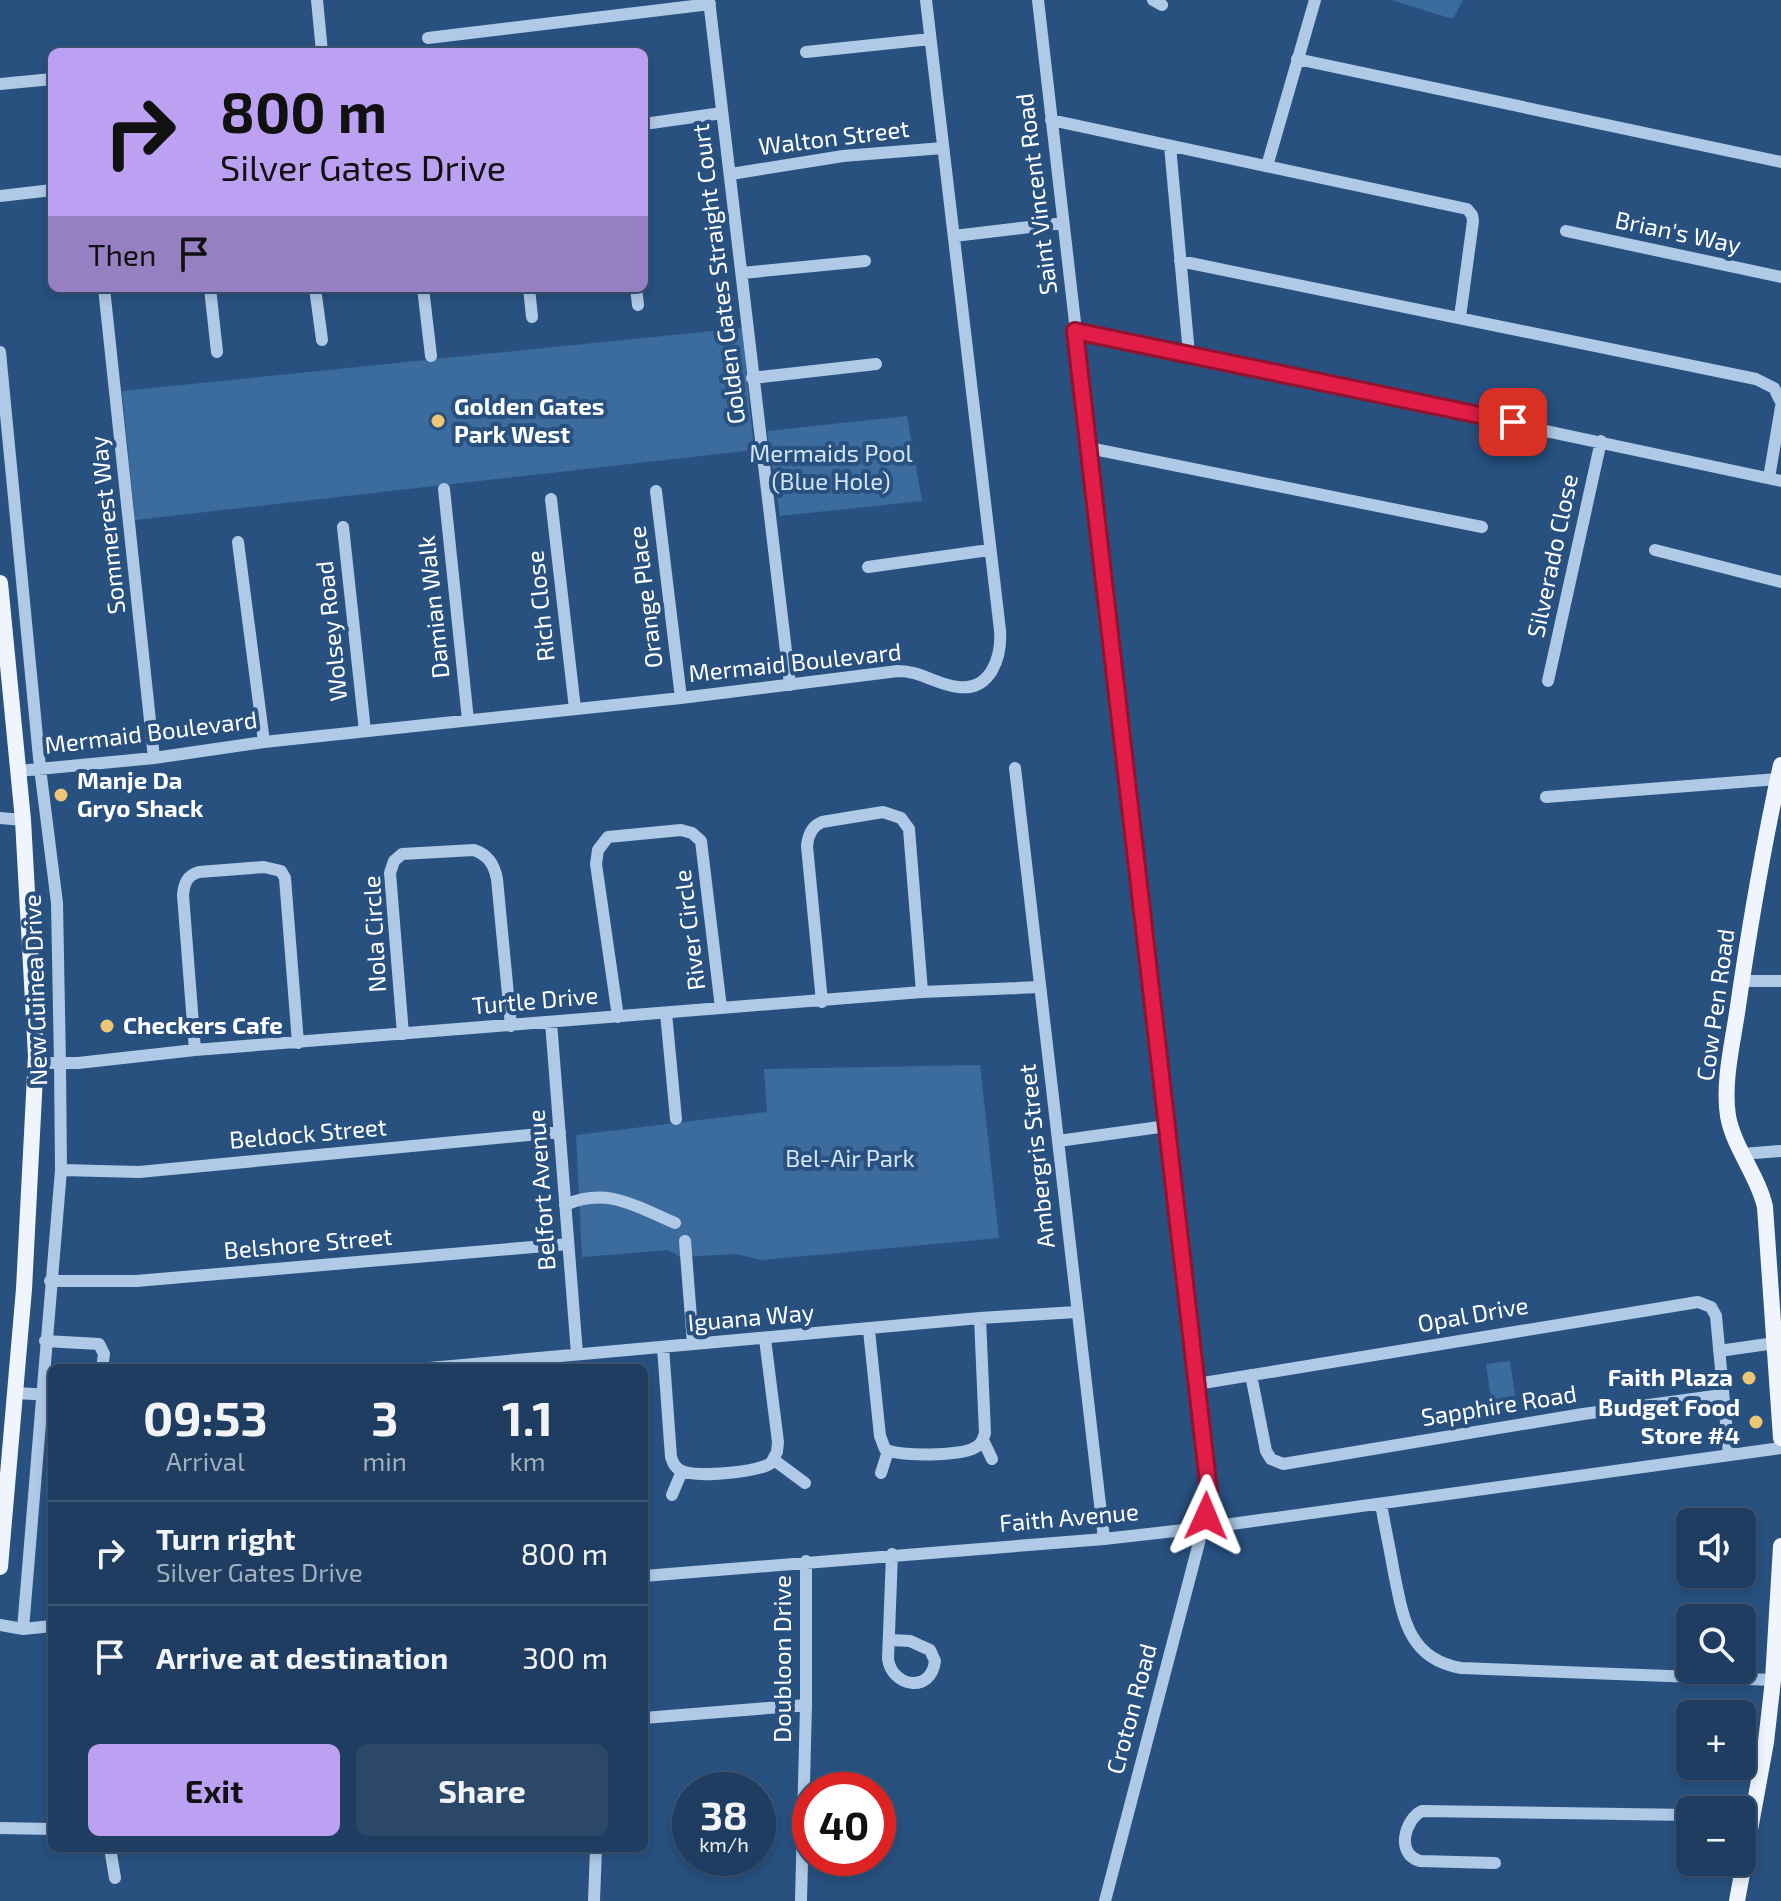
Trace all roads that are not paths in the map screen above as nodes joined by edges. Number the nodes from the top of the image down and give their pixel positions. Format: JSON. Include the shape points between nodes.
{"nodes":[{"id":1,"x":317,"y":0,"type":"edge"},
{"id":2,"x":926,"y":0,"type":"edge"},
{"id":3,"x":1038,"y":0,"type":"edge"},
{"id":4,"x":1315,"y":0,"type":"edge"},
{"id":5,"x":710,"y":2,"type":"edge"},
{"id":6,"x":428,"y":38,"type":"dead end"},
{"id":7,"x":930,"y":39,"type":"junction"},
{"id":8,"x":322,"y":48,"type":"edge"},
{"id":9,"x":806,"y":52,"type":"dead end"},
{"id":10,"x":1297,"y":59,"type":"junction"},
{"id":11,"x":48,"y":79,"type":"edge"},
{"id":12,"x":0,"y":84,"type":"edge"},
{"id":13,"x":722,"y":113,"type":"junction"},
{"id":14,"x":1051,"y":120,"type":"junction"},
{"id":15,"x":648,"y":123,"type":"edge"},
{"id":16,"x":1170,"y":146,"type":"junction"},
{"id":17,"x":943,"y":148,"type":"junction"},
{"id":18,"x":1781,"y":162,"type":"edge"},
{"id":19,"x":1267,"y":166,"type":"junction"},
{"id":20,"x":731,"y":174,"type":"junction"},
{"id":21,"x":48,"y":190,"type":"edge"},
{"id":22,"x":0,"y":196,"type":"edge"},
{"id":23,"x":1063,"y":223,"type":"junction"},
{"id":24,"x":1566,"y":231,"type":"dead end"},
{"id":25,"x":954,"y":236,"type":"junction"},
{"id":26,"x":865,"y":261,"type":"dead end"},
{"id":27,"x":1180,"y":261,"type":"junction"},
{"id":28,"x":742,"y":273,"type":"junction"},
{"id":29,"x":1781,"y":277,"type":"edge"},
{"id":30,"x":104,"y":292,"type":"edge"},
{"id":31,"x":210,"y":292,"type":"edge"},
{"id":32,"x":316,"y":292,"type":"edge"},
{"id":33,"x":423,"y":292,"type":"edge"},
{"id":34,"x":529,"y":292,"type":"edge"},
{"id":35,"x":636,"y":292,"type":"edge"},
{"id":36,"x":638,"y":305,"type":"dead end"},
{"id":37,"x":532,"y":317,"type":"dead end"},
{"id":38,"x":1460,"y":317,"type":"junction"},
{"id":39,"x":1075,"y":331,"type":"junction"},
{"id":40,"x":322,"y":340,"type":"dead end"},
{"id":41,"x":0,"y":352,"type":"edge"},
{"id":42,"x":217,"y":352,"type":"dead end"},
{"id":43,"x":1189,"y":354,"type":"junction"},
{"id":44,"x":431,"y":356,"type":"dead end"},
{"id":45,"x":876,"y":364,"type":"dead end"},
{"id":46,"x":752,"y":378,"type":"junction"},
{"id":47,"x":1781,"y":404,"type":"edge"},
{"id":48,"x":1601,"y":441,"type":"junction"},
{"id":49,"x":1089,"y":448,"type":"junction"},
{"id":50,"x":1775,"y":480,"type":"edge"},
{"id":51,"x":444,"y":489,"type":"dead end"},
{"id":52,"x":656,"y":491,"type":"dead end"},
{"id":53,"x":551,"y":499,"type":"dead end"},
{"id":54,"x":343,"y":527,"type":"dead end"},
{"id":55,"x":1482,"y":527,"type":"dead end"},
{"id":56,"x":238,"y":542,"type":"dead end"},
{"id":57,"x":989,"y":550,"type":"junction"},
{"id":58,"x":1655,"y":550,"type":"dead end"},
{"id":59,"x":868,"y":567,"type":"dead end"},
{"id":60,"x":1781,"y":582,"type":"edge"},
{"id":61,"x":0,"y":583,"type":"edge"},
{"id":62,"x":1,"y":612,"type":"edge"},
{"id":63,"x":1548,"y":681,"type":"dead end"},
{"id":64,"x":790,"y":685,"type":"junction"},
{"id":65,"x":681,"y":698,"type":"junction"},
{"id":66,"x":575,"y":709,"type":"junction"},
{"id":67,"x":468,"y":720,"type":"junction"},
{"id":68,"x":365,"y":731,"type":"junction"},
{"id":69,"x":264,"y":742,"type":"junction"},
{"id":70,"x":154,"y":758,"type":"junction"},
{"id":71,"x":40,"y":768,"type":"junction"},
{"id":72,"x":1015,"y":768,"type":"dead end"},
{"id":73,"x":18,"y":771,"type":"junction"},
{"id":74,"x":1780,"y":772,"type":"edge"},
{"id":75,"x":1546,"y":797,"type":"dead end"},
{"id":76,"x":0,"y":818,"type":"edge"},
{"id":77,"x":23,"y":820,"type":"junction"},
{"id":78,"x":1742,"y":981,"type":"junction"},
{"id":79,"x":1781,"y":981,"type":"edge"},
{"id":80,"x":1039,"y":987,"type":"junction"},
{"id":81,"x":922,"y":992,"type":"junction"},
{"id":82,"x":822,"y":1002,"type":"junction"},
{"id":83,"x":721,"y":1008,"type":"junction"},
{"id":84,"x":666,"y":1013,"type":"junction"},
{"id":85,"x":618,"y":1017,"type":"junction"},
{"id":86,"x":551,"y":1022,"type":"junction"},
{"id":87,"x":511,"y":1026,"type":"junction"},
{"id":88,"x":403,"y":1034,"type":"junction"},
{"id":89,"x":298,"y":1043,"type":"junction"},
{"id":90,"x":195,"y":1050,"type":"junction"},
{"id":91,"x":36,"y":1063,"type":"junction"},
{"id":92,"x":60,"y":1064,"type":"junction"},
{"id":93,"x":676,"y":1119,"type":"dead end"},
{"id":94,"x":1167,"y":1126,"type":"junction"},
{"id":95,"x":560,"y":1132,"type":"junction"},
{"id":96,"x":1058,"y":1141,"type":"junction"},
{"id":97,"x":1781,"y":1151,"type":"edge"},
{"id":98,"x":1742,"y":1154,"type":"junction"},
{"id":99,"x":61,"y":1170,"type":"junction"},
{"id":100,"x":565,"y":1205,"type":"junction"},
{"id":101,"x":675,"y":1223,"type":"dead end"},
{"id":102,"x":685,"y":1241,"type":"dead end"},
{"id":103,"x":568,"y":1244,"type":"junction"},
{"id":104,"x":1775,"y":1251,"type":"edge"},
{"id":105,"x":50,"y":1281,"type":"junction"},
{"id":106,"x":1076,"y":1312,"type":"junction"},
{"id":107,"x":980,"y":1318,"type":"junction"},
{"id":108,"x":869,"y":1330,"type":"junction"},
{"id":109,"x":765,"y":1339,"type":"junction"},
{"id":110,"x":45,"y":1341,"type":"junction"},
{"id":111,"x":1775,"y":1343,"type":"junction"},
{"id":112,"x":693,"y":1344,"type":"junction"},
{"id":113,"x":663,"y":1347,"type":"junction"},
{"id":114,"x":1719,"y":1351,"type":"junction"},
{"id":115,"x":577,"y":1354,"type":"junction"},
{"id":116,"x":559,"y":1362,"type":"edge"},
{"id":117,"x":103,"y":1364,"type":"edge"},
{"id":118,"x":509,"y":1364,"type":"edge"},
{"id":119,"x":1251,"y":1375,"type":"junction"},
{"id":120,"x":1197,"y":1384,"type":"junction"},
{"id":121,"x":15,"y":1393,"type":"junction"},
{"id":122,"x":46,"y":1395,"type":"edge"},
{"id":123,"x":1722,"y":1395,"type":"junction"},
{"id":124,"x":1781,"y":1438,"type":"edge"},
{"id":125,"x":983,"y":1440,"type":"junction"},
{"id":126,"x":1781,"y":1448,"type":"edge"},
{"id":127,"x":888,"y":1451,"type":"junction"},
{"id":128,"x":1729,"y":1455,"type":"junction"},
{"id":129,"x":992,"y":1459,"type":"dead end"},
{"id":130,"x":774,"y":1460,"type":"junction"},
{"id":131,"x":682,"y":1471,"type":"junction"},
{"id":132,"x":881,"y":1473,"type":"dead end"},
{"id":133,"x":805,"y":1483,"type":"dead end"},
{"id":134,"x":672,"y":1495,"type":"dead end"},
{"id":135,"x":1381,"y":1504,"type":"junction"},
{"id":136,"x":1203,"y":1528,"type":"junction"},
{"id":137,"x":1104,"y":1539,"type":"junction"},
{"id":138,"x":1781,"y":1546,"type":"edge"},
{"id":139,"x":892,"y":1554,"type":"junction"},
{"id":140,"x":806,"y":1561,"type":"junction"},
{"id":141,"x":0,"y":1567,"type":"edge"},
{"id":142,"x":648,"y":1576,"type":"edge"},
{"id":143,"x":0,"y":1625,"type":"edge"},
{"id":144,"x":48,"y":1626,"type":"edge"},
{"id":145,"x":23,"y":1629,"type":"junction"},
{"id":146,"x":890,"y":1640,"type":"dead end"},
{"id":147,"x":1778,"y":1650,"type":"edge"},
{"id":148,"x":1773,"y":1680,"type":"junction"},
{"id":149,"x":806,"y":1705,"type":"junction"},
{"id":150,"x":648,"y":1718,"type":"edge"},
{"id":151,"x":1752,"y":1796,"type":"edge"},
{"id":152,"x":1676,"y":1815,"type":"edge"},
{"id":153,"x":0,"y":1828,"type":"edge"},
{"id":154,"x":48,"y":1829,"type":"edge"},
{"id":155,"x":111,"y":1852,"type":"edge"},
{"id":156,"x":596,"y":1852,"type":"edge"},
{"id":157,"x":1495,"y":1863,"type":"dead end"},
{"id":158,"x":1740,"y":1876,"type":"edge"},
{"id":159,"x":115,"y":1878,"type":"dead end"},
{"id":160,"x":594,"y":1901,"type":"edge"},
{"id":161,"x":801,"y":1901,"type":"edge"},
{"id":162,"x":1105,"y":1901,"type":"edge"},
{"id":163,"x":1737,"y":1901,"type":"edge"}],
"edges":[{"from":1,"to":8,"type":"street"},
{"from":2,"to":7,"type":"street","name":"Mermaid Boulevard"},
{"from":3,"to":14,"type":"street","name":"Saint Vincent Road"},
{"from":4,"to":10,"type":"street"},
{"from":5,"to":6,"type":"street"},
{"from":5,"to":13,"type":"street","name":"Golden Gates Straight Court"},
{"from":7,"to":9,"type":"street"},
{"from":7,"to":17,"type":"street","name":"Mermaid Boulevard"},
{"from":10,"to":18,"type":"street"},
{"from":10,"to":19,"type":"street"},
{"from":11,"to":12,"type":"street"},
{"from":13,"to":15,"type":"street"},
{"from":13,"to":20,"type":"street","name":"Golden Gates Straight Court"},
{"from":14,"to":16,"type":"street"},
{"from":14,"to":23,"type":"street","name":"Saint Vincent Road"},
{"from":16,"to":19,"type":"street"},
{"from":16,"to":27,"type":"street"},
{"from":17,"to":20,"type":"street","name":"Walton Street","via":[[843,156]]},
{"from":17,"to":25,"type":"street","name":"Mermaid Boulevard"},
{"from":19,"to":38,"type":"street","via":[[1469,211],[1473,221]]},
{"from":20,"to":28,"type":"street","name":"Golden Gates Straight Court"},
{"from":21,"to":22,"type":"street"},
{"from":23,"to":25,"type":"street"},
{"from":23,"to":39,"type":"street","name":"Saint Vincent Road"},
{"from":24,"to":29,"type":"street","name":"Brian's Way"},
{"from":25,"to":57,"type":"street","name":"Mermaid Boulevard"},
{"from":26,"to":28,"type":"street"},
{"from":27,"to":38,"type":"street"},
{"from":27,"to":43,"type":"street"},
{"from":28,"to":46,"type":"street","name":"Golden Gates Straight Court"},
{"from":30,"to":70,"type":"street","name":"Sommerest Way"},
{"from":31,"to":42,"type":"street"},
{"from":32,"to":40,"type":"street"},
{"from":33,"to":44,"type":"street"},
{"from":34,"to":37,"type":"street"},
{"from":35,"to":36,"type":"street"},
{"from":38,"to":47,"type":"street","via":[[1756,379],[1774,388]]},
{"from":39,"to":43,"type":"street"},
{"from":39,"to":49,"type":"street","name":"Saint Vincent Road"},
{"from":41,"to":71,"type":"street","name":"New Guinea Drive"},
{"from":43,"to":48,"type":"street"},
{"from":45,"to":46,"type":"street"},
{"from":46,"to":64,"type":"street","name":"Golden Gates Straight Court"},
{"from":47,"to":50,"type":"street"},
{"from":48,"to":50,"type":"street"},
{"from":48,"to":63,"type":"street","name":"Silverado Close"},
{"from":49,"to":55,"type":"street"},
{"from":49,"to":94,"type":"street","name":"Saint Vincent Road"},
{"from":51,"to":67,"type":"street","name":"Damian Walk"},
{"from":52,"to":65,"type":"street","name":"Orange Place"},
{"from":53,"to":66,"type":"street","name":"Rich Close"},
{"from":54,"to":68,"type":"street","name":"Wolsey Road"},
{"from":56,"to":69,"type":"street"},
{"from":57,"to":59,"type":"street"},
{"from":57,"to":64,"type":"street","name":"Mermaid Boulevard","via":[[1001,639],[996,664],[982,682],[962,688],[898,671]]},
{"from":58,"to":60,"type":"street"},
{"from":61,"to":62,"type":"main road"},
{"from":62,"to":73,"type":"main road"},
{"from":64,"to":65,"type":"street","name":"Mermaid Boulevard"},
{"from":65,"to":66,"type":"street","name":"Mermaid Boulevard"},
{"from":66,"to":67,"type":"street","name":"Mermaid Boulevard"},
{"from":67,"to":68,"type":"street","name":"Mermaid Boulevard"},
{"from":68,"to":69,"type":"street","name":"Mermaid Boulevard"},
{"from":69,"to":70,"type":"street","name":"Mermaid Boulevard"},
{"from":70,"to":71,"type":"street","name":"Mermaid Boulevard"},
{"from":71,"to":73,"type":"street","name":"Mermaid Boulevard"},
{"from":71,"to":92,"type":"street","name":"New Guinea Drive","via":[[57,903]]},
{"from":72,"to":80,"type":"street","name":"Ambergris Street"},
{"from":73,"to":77,"type":"main road"},
{"from":74,"to":75,"type":"street"},
{"from":74,"to":78,"type":"main road","name":"Cow Pen Road"},
{"from":76,"to":77,"type":"street"},
{"from":77,"to":91,"type":"main road"},
{"from":78,"to":79,"type":"street"},
{"from":78,"to":98,"type":"main road","name":"Cow Pen Road","via":[[1727,1100],[1730,1126]]},
{"from":80,"to":81,"type":"street","name":"Turtle Drive"},
{"from":80,"to":96,"type":"street","name":"Ambergris Street"},
{"from":81,"to":82,"type":"street","name":"Turtle Drive"},
{"from":81,"to":82,"type":"street","via":[[909,829],[901,818],[883,812],[822,822],[809,835]]},
{"from":82,"to":83,"type":"street","name":"Turtle Drive"},
{"from":83,"to":84,"type":"street","name":"Turtle Drive"},
{"from":83,"to":85,"type":"street","name":"River Circle","via":[[702,845],[689,832],[660,832],[608,837],[596,855]]},
{"from":84,"to":85,"type":"street","name":"Turtle Drive"},
{"from":84,"to":93,"type":"street"},
{"from":85,"to":86,"type":"street","name":"Turtle Drive"},
{"from":86,"to":87,"type":"street","name":"Turtle Drive"},
{"from":86,"to":95,"type":"street","name":"Belfort Avenue"},
{"from":87,"to":88,"type":"street","name":"Turtle Drive"},
{"from":87,"to":88,"type":"street","name":"Nola Circle","via":[[497,879],[491,863],[474,850],[404,854],[390,871]]},
{"from":88,"to":89,"type":"street","name":"Turtle Drive"},
{"from":89,"to":90,"type":"street","name":"Turtle Drive"},
{"from":89,"to":90,"type":"street","via":[[285,878],[281,871],[264,867],[194,873],[184,888]]},
{"from":90,"to":92,"type":"street","name":"Turtle Drive"},
{"from":91,"to":92,"type":"street","name":"Turtle Drive"},
{"from":91,"to":121,"type":"main road"},
{"from":92,"to":99,"type":"street","name":"New Guinea Drive"},
{"from":94,"to":96,"type":"street"},
{"from":94,"to":120,"type":"street","name":"Saint Vincent Road"},
{"from":95,"to":99,"type":"street","name":"Beldock Street","via":[[139,1172]]},
{"from":95,"to":100,"type":"street","name":"Belfort Avenue"},
{"from":96,"to":106,"type":"street","name":"Ambergris Street"},
{"from":97,"to":98,"type":"street"},
{"from":98,"to":104,"type":"main road","name":"Cow Pen Road","via":[[1763,1199]]},
{"from":99,"to":105,"type":"street","name":"New Guinea Drive"},
{"from":100,"to":101,"type":"street","via":[[596,1195]]},
{"from":100,"to":103,"type":"street","name":"Belfort Avenue"},
{"from":102,"to":112,"type":"street"},
{"from":103,"to":105,"type":"street","name":"Belshore Street","via":[[136,1281]]},
{"from":103,"to":115,"type":"street","name":"Belfort Avenue"},
{"from":104,"to":111,"type":"main road","name":"Cow Pen Road"},
{"from":105,"to":110,"type":"street","name":"New Guinea Drive"},
{"from":106,"to":107,"type":"street","name":"Iguana Way"},
{"from":106,"to":137,"type":"street","name":"Ambergris Street"},
{"from":107,"to":108,"type":"street","name":"Iguana Way"},
{"from":107,"to":125,"type":"street"},
{"from":108,"to":109,"type":"street","name":"Iguana Way"},
{"from":108,"to":127,"type":"street","via":[[881,1441]]},
{"from":109,"to":112,"type":"street","name":"Iguana Way"},
{"from":109,"to":130,"type":"street","via":[[778,1442]]},
{"from":110,"to":117,"type":"street","via":[[99,1344]]},
{"from":110,"to":122,"type":"street","name":"New Guinea Drive"},
{"from":111,"to":114,"type":"street"},
{"from":111,"to":124,"type":"main road","name":"Cow Pen Road"},
{"from":112,"to":113,"type":"street","name":"Iguana Way"},
{"from":113,"to":115,"type":"street","name":"Iguana Way"},
{"from":113,"to":131,"type":"street","via":[[671,1457]]},
{"from":114,"to":119,"type":"street","name":"Opal Drive","via":[[1715,1313],[1692,1301]]},
{"from":114,"to":123,"type":"street"},
{"from":115,"to":116,"type":"street","name":"Iguana Way"},
{"from":116,"to":118,"type":"street","name":"Iguana Way"},
{"from":119,"to":120,"type":"street","name":"Opal Drive"},
{"from":119,"to":123,"type":"street","name":"Sapphire Road","via":[[1266,1451],[1283,1464]]},
{"from":120,"to":136,"type":"street","name":"Saint Vincent Road","via":[[1209,1491]]},
{"from":121,"to":122,"type":"street"},
{"from":121,"to":141,"type":"main road"},
{"from":122,"to":145,"type":"street","name":"New Guinea Drive"},
{"from":123,"to":128,"type":"street"},
{"from":125,"to":127,"type":"street","via":[[966,1452]]},
{"from":125,"to":129,"type":"street"},
{"from":126,"to":128,"type":"street","name":"Faith Avenue"},
{"from":127,"to":132,"type":"street"},
{"from":128,"to":135,"type":"street","name":"Faith Avenue"},
{"from":130,"to":131,"type":"street","via":[[757,1470]]},
{"from":130,"to":133,"type":"street"},
{"from":131,"to":134,"type":"street"},
{"from":135,"to":136,"type":"street","name":"Faith Avenue"},
{"from":135,"to":148,"type":"street","via":[[1406,1624],[1416,1643],[1441,1662],[1461,1668]]},
{"from":136,"to":137,"type":"street","name":"Faith Avenue"},
{"from":136,"to":162,"type":"street","name":"Croton Road"},
{"from":137,"to":139,"type":"street","name":"Faith Avenue"},
{"from":138,"to":147,"type":"main road"},
{"from":139,"to":140,"type":"street","name":"Faith Avenue"},
{"from":139,"to":146,"type":"street"},
{"from":140,"to":142,"type":"street","name":"Faith Avenue"},
{"from":140,"to":149,"type":"street","name":"Doubloon Drive"},
{"from":143,"to":145,"type":"street"},
{"from":144,"to":145,"type":"street"},
{"from":147,"to":148,"type":"main road"},
{"from":148,"to":151,"type":"main road"},
{"from":149,"to":150,"type":"street"},
{"from":149,"to":161,"type":"street","name":"Doubloon Drive"},
{"from":152,"to":157,"type":"street","via":[[1422,1811],[1414,1816],[1406,1840],[1411,1858]]},
{"from":153,"to":154,"type":"street"},
{"from":155,"to":159,"type":"street"},
{"from":156,"to":160,"type":"street"},
{"from":158,"to":163,"type":"main road"}]}
